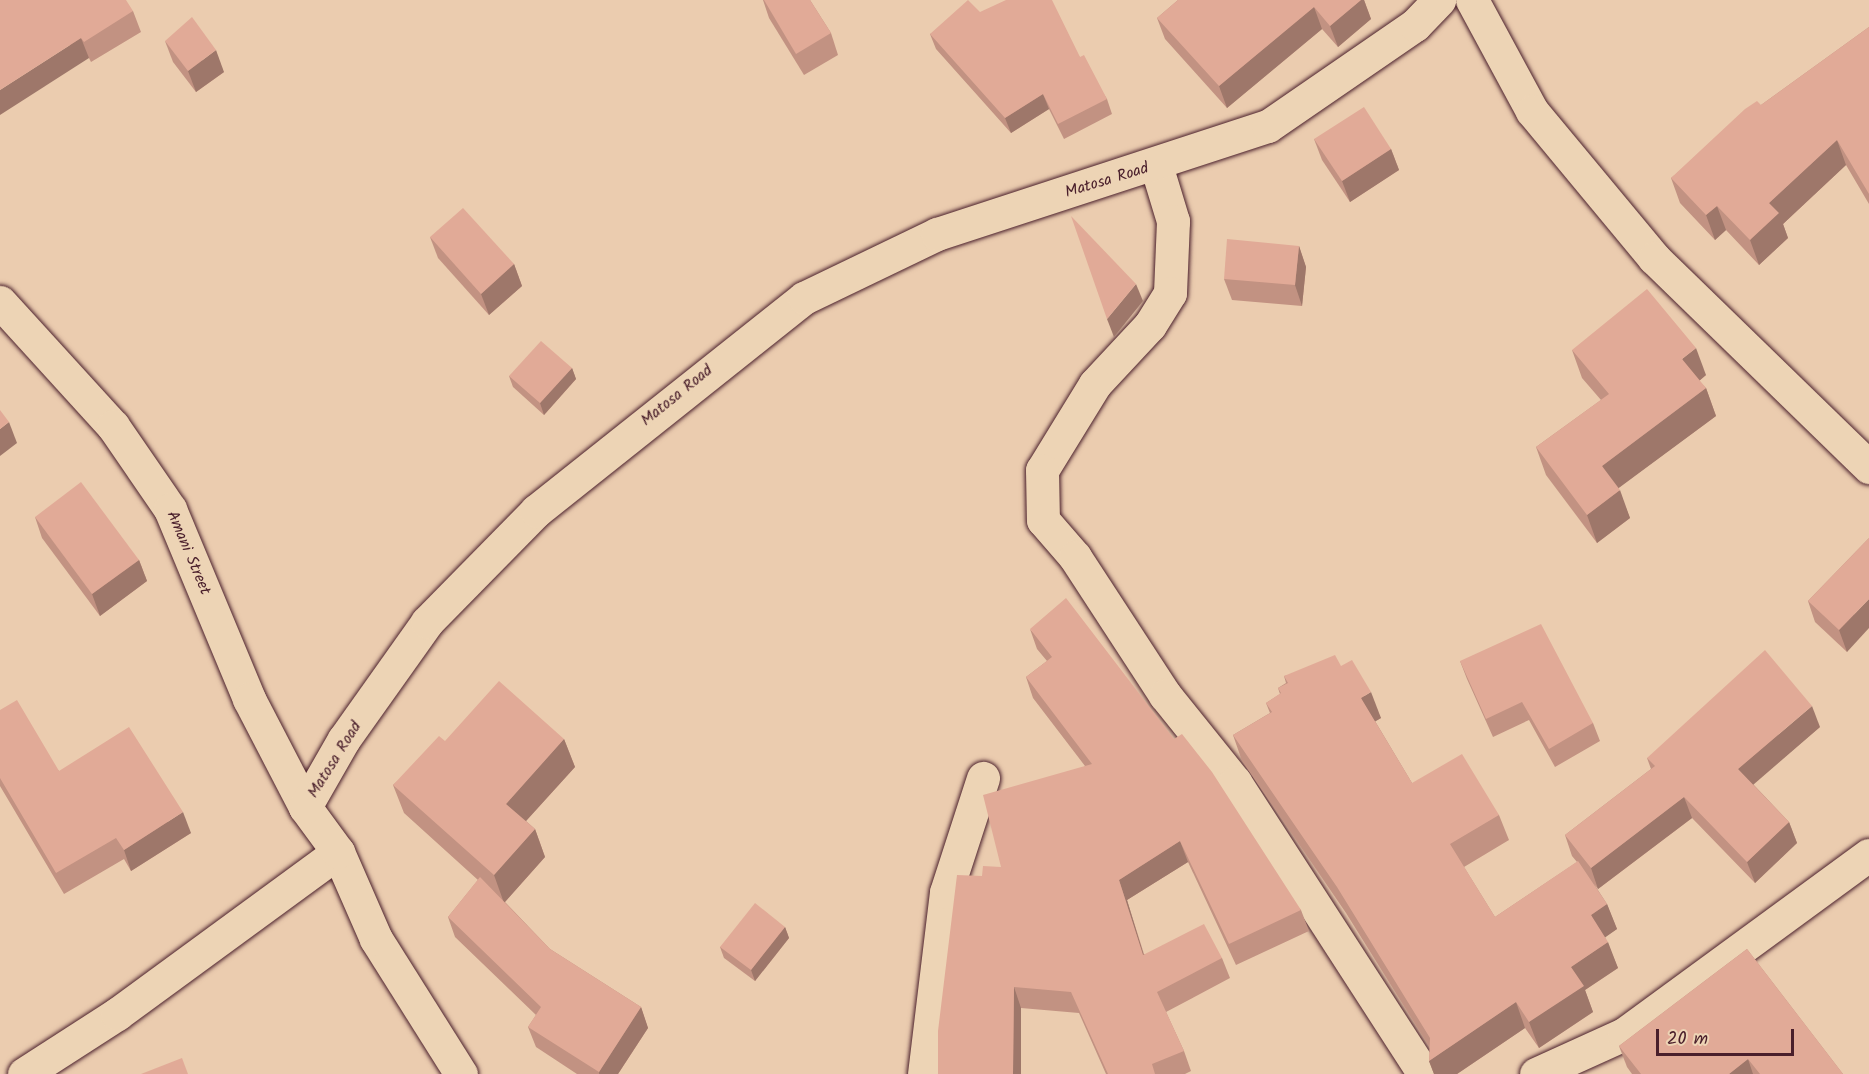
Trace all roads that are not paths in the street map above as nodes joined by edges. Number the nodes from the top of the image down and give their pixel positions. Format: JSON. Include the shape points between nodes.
{"nodes":[{"id":1,"x":1439,"y":0,"type":"edge"},
{"id":2,"x":1472,"y":0,"type":"edge"},
{"id":3,"x":1156,"y":165,"type":"junction"},
{"id":4,"x":0,"y":302,"type":"edge"},
{"id":5,"x":1869,"y":467,"type":"edge"},
{"id":6,"x":983,"y":778,"type":"dead end"},
{"id":7,"x":305,"y":807,"type":"junction"},
{"id":8,"x":338,"y":852,"type":"junction"},
{"id":9,"x":1869,"y":855,"type":"edge"},
{"id":10,"x":24,"y":1074,"type":"edge"},
{"id":11,"x":460,"y":1074,"type":"edge"},
{"id":12,"x":924,"y":1074,"type":"edge"},
{"id":13,"x":1424,"y":1074,"type":"edge"},
{"id":14,"x":1536,"y":1074,"type":"edge"}],
"edges":[{"from":1,"to":3,"type":"street","name":"Matosa Road","via":[[1415,25],[1268,126]]},
{"from":2,"to":5,"type":"street","via":[[1532,111],[1654,258]]},
{"from":3,"to":7,"type":"street","name":"Matosa Road","via":[[937,234],[804,298],[762,328],[536,511],[427,622],[344,739]]},
{"from":3,"to":13,"type":"street","via":[[1173,221],[1170,293],[1150,325],[1095,384],[1042,470],[1043,520],[1075,557],[1165,695],[1235,782]]},
{"from":4,"to":7,"type":"street","name":"Amani Street","via":[[113,426],[170,509],[249,699]]},
{"from":6,"to":12,"type":"street","via":[[946,892]]},
{"from":7,"to":8,"type":"street","name":"Matosa Road"},
{"from":8,"to":10,"type":"street","via":[[117,1014]]},
{"from":8,"to":11,"type":"street","name":"Matosa Road","via":[[376,939]]},
{"from":9,"to":14,"type":"street","via":[[1624,1034]]}]}
